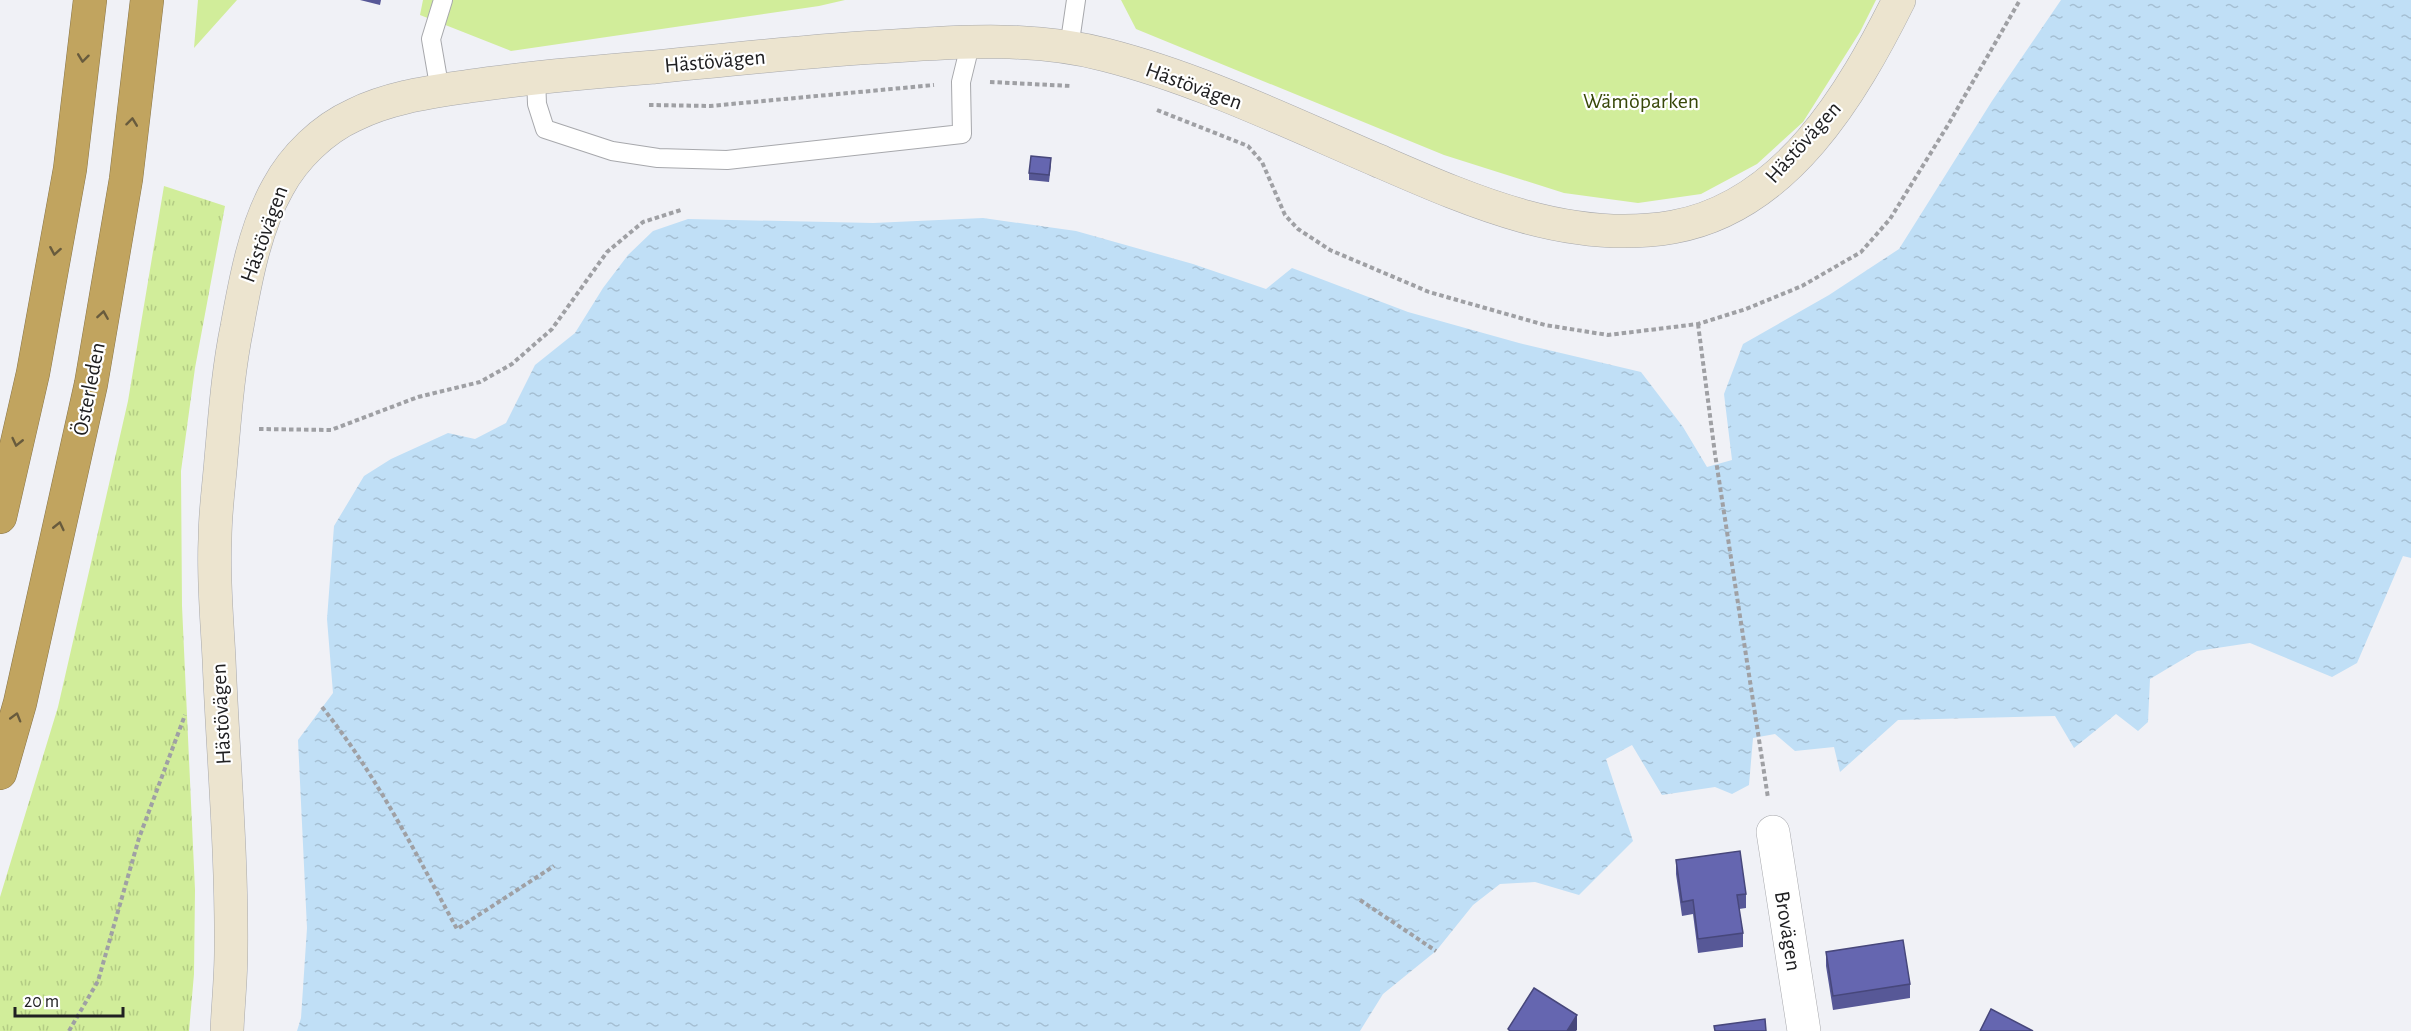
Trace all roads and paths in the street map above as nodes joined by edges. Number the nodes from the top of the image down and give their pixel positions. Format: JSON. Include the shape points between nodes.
{"nodes":[{"id":1,"x":90,"y":0,"type":"edge"},
{"id":2,"x":147,"y":0,"type":"edge"},
{"id":3,"x":443,"y":0,"type":"edge"},
{"id":4,"x":1076,"y":0,"type":"edge"},
{"id":5,"x":1899,"y":0,"type":"edge"},
{"id":6,"x":2020,"y":0,"type":"edge"},
{"id":7,"x":971,"y":41,"type":"junction"},
{"id":8,"x":1069,"y":48,"type":"junction"},
{"id":9,"x":536,"y":77,"type":"junction"},
{"id":10,"x":961,"y":82,"type":"junction"},
{"id":11,"x":1079,"y":87,"type":"dead end"},
{"id":12,"x":440,"y":91,"type":"junction"},
{"id":13,"x":639,"y":105,"type":"dead end"},
{"id":14,"x":1150,"y":108,"type":"dead end"},
{"id":15,"x":681,"y":210,"type":"dead end"},
{"id":16,"x":1698,"y":324,"type":"junction"},
{"id":17,"x":249,"y":429,"type":"dead end"},
{"id":18,"x":0,"y":517,"type":"edge"},
{"id":19,"x":189,"y":705,"type":"dead end"},
{"id":20,"x":322,"y":707,"type":"dead end"},
{"id":21,"x":0,"y":773,"type":"edge"},
{"id":22,"x":1773,"y":832,"type":"joint"},
{"id":23,"x":554,"y":866,"type":"dead end"},
{"id":24,"x":1360,"y":900,"type":"dead end"},
{"id":25,"x":1436,"y":951,"type":"dead end"},
{"id":26,"x":69,"y":1031,"type":"edge"},
{"id":27,"x":227,"y":1031,"type":"edge"},
{"id":28,"x":1804,"y":1031,"type":"edge"}],
"edges":[{"from":1,"to":18,"type":"highway","one_way":true,"via":[[70,169],[33,373]]},
{"from":21,"to":2,"type":"highway","name":"Österleden","one_way":true,"via":[[20,703],[92,384],[126,179]]},
{"from":3,"to":12,"type":"lane","via":[[431,39]]},
{"from":4,"to":8,"type":"lane"},
{"from":5,"to":8,"type":"street","name":"Hästövägen","via":[[1845,95],[1776,179],[1742,202],[1711,216],[1682,226],[1642,231],[1539,221],[1466,198],[1199,85],[1107,55]]},
{"from":6,"to":16,"type":"path","via":[[1890,219],[1861,252],[1802,286]]},
{"from":7,"to":8,"type":"street","name":"Hästövägen"},
{"from":7,"to":9,"type":"street","name":"Hästövägen"},
{"from":7,"to":10,"type":"lane"},
{"from":9,"to":10,"type":"lane","via":[[537,104],[545,129],[612,151],[658,158],[727,160],[962,134]]},
{"from":9,"to":12,"type":"street","name":"Hästövägen"},
{"from":10,"to":11,"type":"path"},
{"from":10,"to":13,"type":"path","via":[[710,106]]},
{"from":12,"to":27,"type":"street","name":"Hästövägen","via":[[393,100],[354,115],[325,133],[298,158],[276,189],[246,277],[230,364],[214,541],[230,862],[232,958]]},
{"from":14,"to":16,"type":"path","via":[[1248,146],[1262,162],[1285,215],[1298,229],[1330,250],[1429,292],[1545,325],[1608,334]]},
{"from":15,"to":17,"type":"path","via":[[643,222],[607,252],[552,329],[512,364],[480,382],[418,397],[331,430]]},
{"from":16,"to":22,"type":"path"},
{"from":19,"to":26,"type":"path","via":[[140,838],[98,981]]},
{"from":20,"to":23,"type":"path","via":[[348,739],[457,929]]},
{"from":22,"to":28,"type":"street","name":"Brovägen"},
{"from":24,"to":25,"type":"path"}]}
